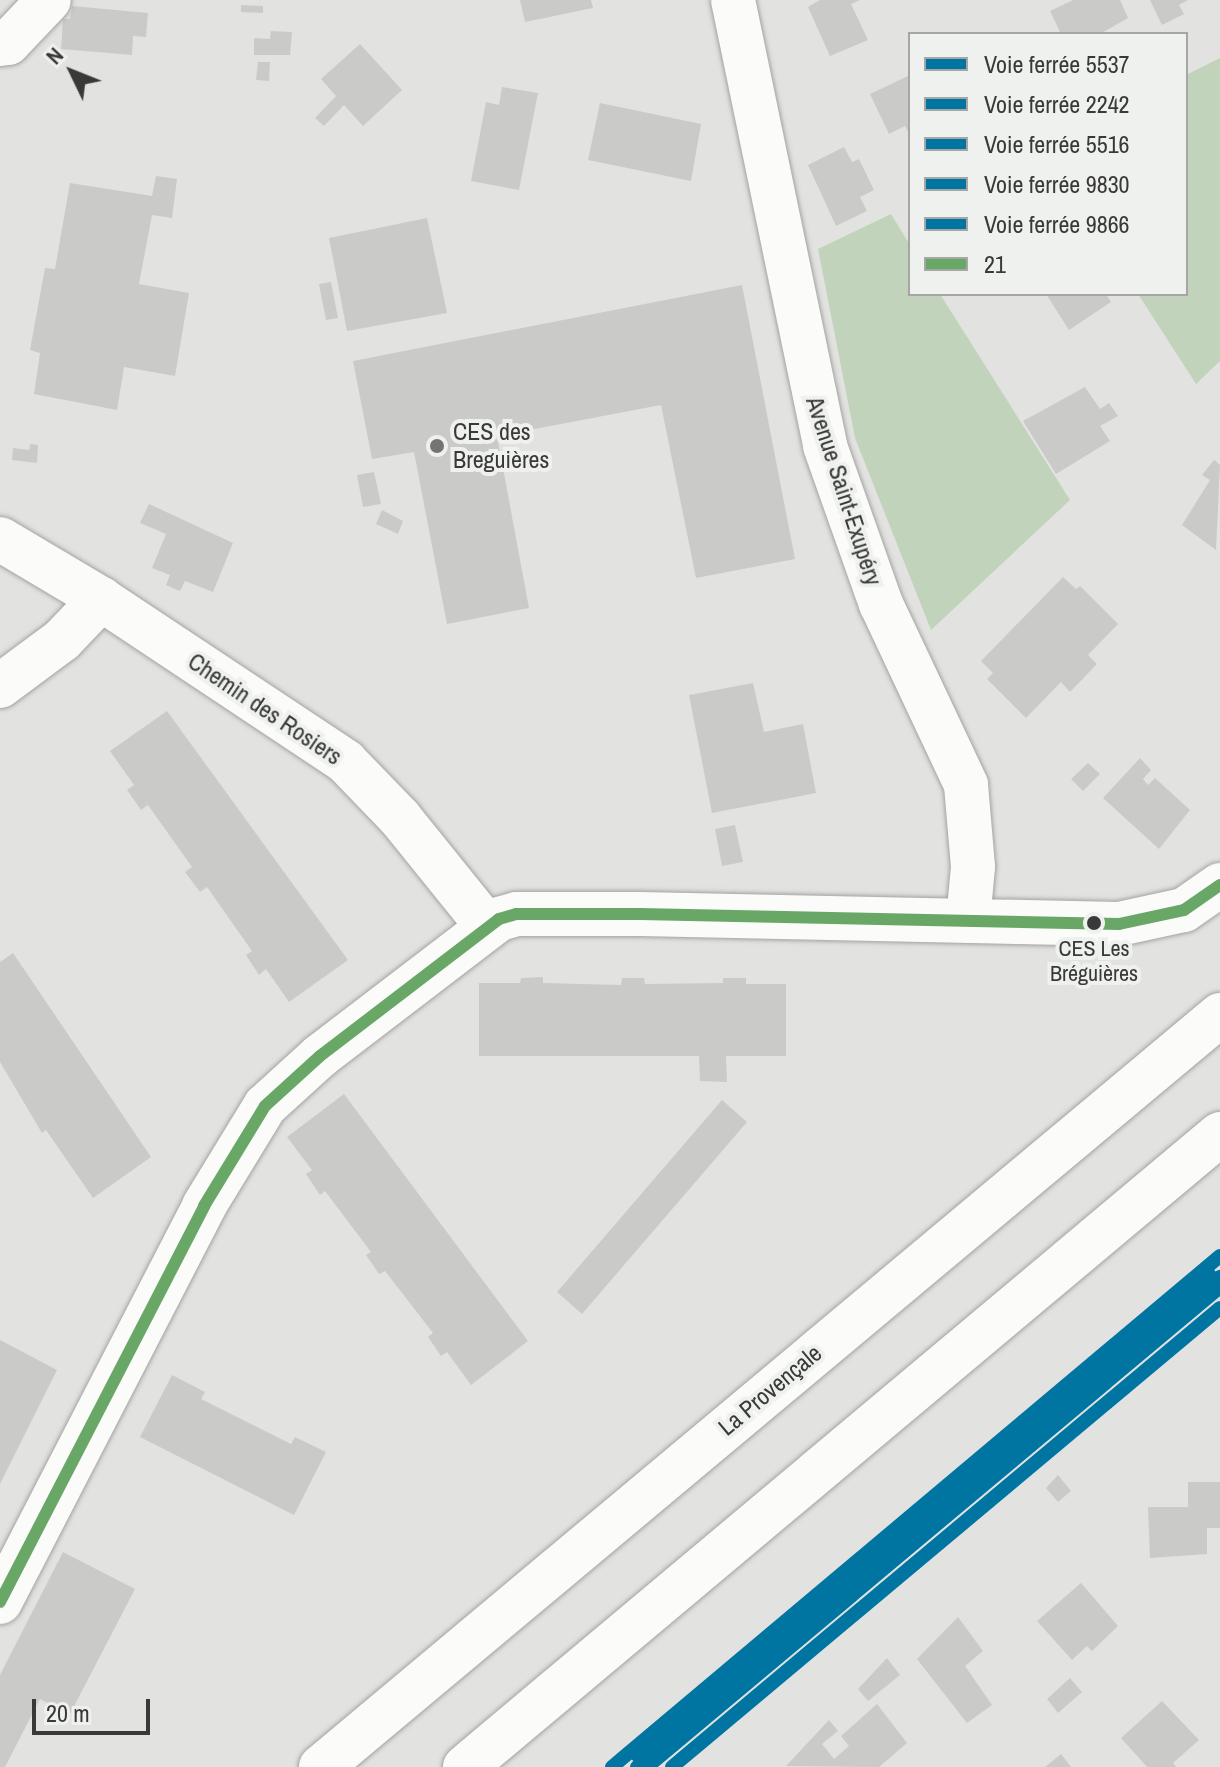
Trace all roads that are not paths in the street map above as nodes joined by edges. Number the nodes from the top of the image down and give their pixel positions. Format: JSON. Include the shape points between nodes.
{"nodes":[{"id":1,"x":49,"y":0,"type":"edge"},
{"id":2,"x":733,"y":0,"type":"edge"},
{"id":3,"x":0,"y":44,"type":"edge"},
{"id":4,"x":0,"y":539,"type":"edge"},
{"id":5,"x":101,"y":599,"type":"junction"},
{"id":6,"x":0,"y":686,"type":"edge"},
{"id":7,"x":1220,"y":885,"type":"edge"},
{"id":8,"x":968,"y":921,"type":"junction"},
{"id":9,"x":488,"y":927,"type":"junction"},
{"id":10,"x":1220,"y":1015,"type":"edge"},
{"id":11,"x":1220,"y":1134,"type":"edge"},
{"id":12,"x":0,"y":1602,"type":"edge"},
{"id":13,"x":321,"y":1767,"type":"edge"},
{"id":14,"x":465,"y":1767,"type":"edge"}],
"edges":[{"from":1,"to":3,"type":"main road","via":[[8,43]]},
{"from":2,"to":8,"type":"main road","name":"Avenue Saint-Exupéry","via":[[825,446],[881,604],[928,697],[968,794],[973,867]]},
{"from":4,"to":5,"type":"main road","name":"Chemin des Rosiers"},
{"from":5,"to":6,"type":"main road","via":[[62,640]]},
{"from":5,"to":9,"type":"main road","name":"Chemin des Rosiers","via":[[346,762],[409,828]]},
{"from":7,"to":8,"type":"main road","via":[[1184,910],[1144,922]]},
{"from":8,"to":9,"type":"main road","via":[[516,914]]},
{"from":9,"to":12,"type":"main road","via":[[265,1106],[204,1206]]},
{"from":10,"to":13,"type":"main road","name":"La Provençale"},
{"from":11,"to":14,"type":"main road"}]}
